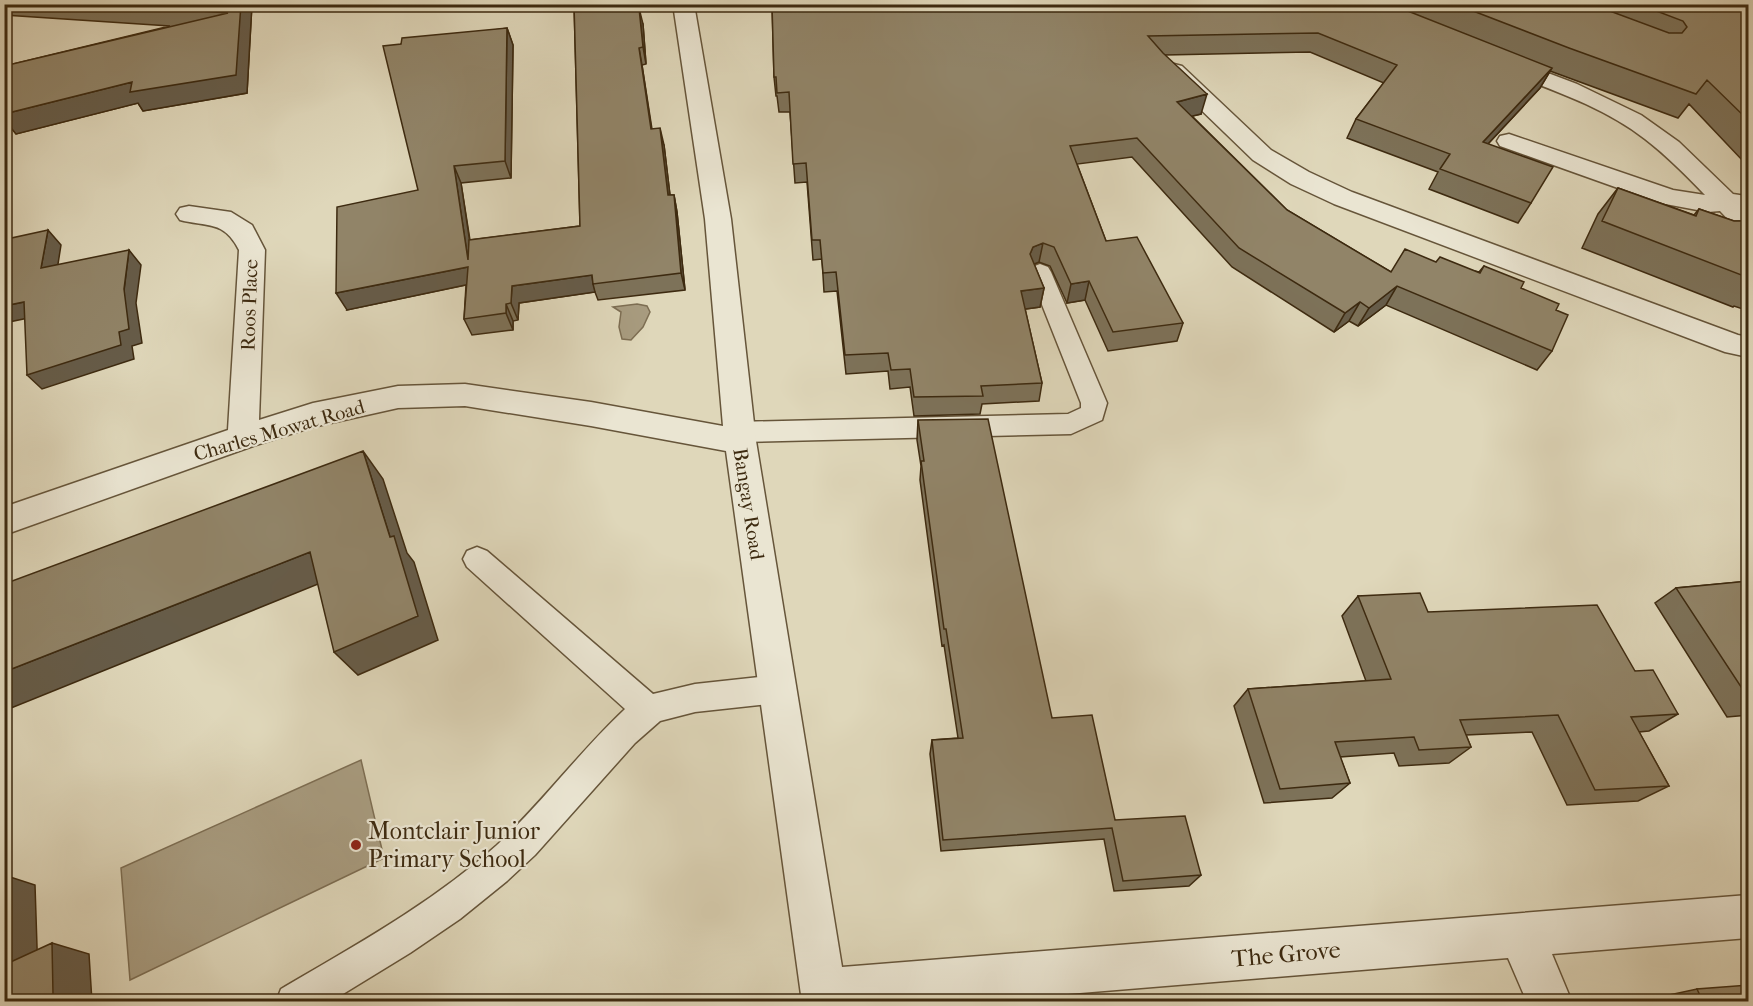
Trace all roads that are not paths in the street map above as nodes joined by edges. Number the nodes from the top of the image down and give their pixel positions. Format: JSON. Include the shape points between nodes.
{"nodes":[{"id":1,"x":683,"y":4,"type":"edge"},
{"id":2,"x":1488,"y":57,"type":"edge"},
{"id":3,"x":1168,"y":66,"type":"edge"},
{"id":4,"x":1509,"y":141,"type":"dead end"},
{"id":5,"x":1738,"y":202,"type":"edge"},
{"id":6,"x":189,"y":214,"type":"dead end"},
{"id":7,"x":1749,"y":225,"type":"edge"},
{"id":8,"x":1040,"y":272,"type":"edge"},
{"id":9,"x":1749,"y":347,"type":"edge"},
{"id":10,"x":739,"y":436,"type":"junction"},
{"id":11,"x":243,"y":437,"type":"junction"},
{"id":12,"x":4,"y":521,"type":"edge"},
{"id":13,"x":477,"y":558,"type":"dead end"},
{"id":14,"x":777,"y":689,"type":"junction"},
{"id":15,"x":650,"y":710,"type":"junction"},
{"id":16,"x":1749,"y":918,"type":"edge"},
{"id":17,"x":1521,"y":936,"type":"junction"},
{"id":18,"x":824,"y":996,"type":"edge"},
{"id":19,"x":294,"y":1002,"type":"edge"},
{"id":20,"x":1550,"y":1002,"type":"edge"}],
"edges":[{"from":1,"to":10,"type":"street","name":"Bangay Road","via":[[718,219]]},
{"from":2,"to":5,"type":"street","via":[[1587,96],[1644,128]]},
{"from":3,"to":9,"type":"street","via":[[1262,155],[1300,178],[1343,198]]},
{"from":4,"to":5,"type":"street","via":[[1669,197],[1708,204]]},
{"from":5,"to":7,"type":"street"},
{"from":6,"to":11,"type":"street","name":"Roos Place","via":[[222,218],[243,231],[252,250]]},
{"from":8,"to":10,"type":"lane","via":[[1094,403],[1093,413],[1086,419],[1071,424]]},
{"from":10,"to":11,"type":"street","name":"Charles Mowat Road","via":[[465,395],[398,396]]},
{"from":10,"to":14,"type":"street","name":"Bangay Road"},
{"from":11,"to":12,"type":"street","name":"Charles Mowat Road"},
{"from":13,"to":15,"type":"lane"},
{"from":14,"to":15,"type":"lane","via":[[692,700]]},
{"from":14,"to":18,"type":"street","name":"Bangay Road"},
{"from":15,"to":19,"type":"lane","via":[[495,869],[448,906]]},
{"from":16,"to":17,"type":"street","name":"The Grove"},
{"from":17,"to":18,"type":"street","name":"The Grove"},
{"from":17,"to":20,"type":"street"}]}
